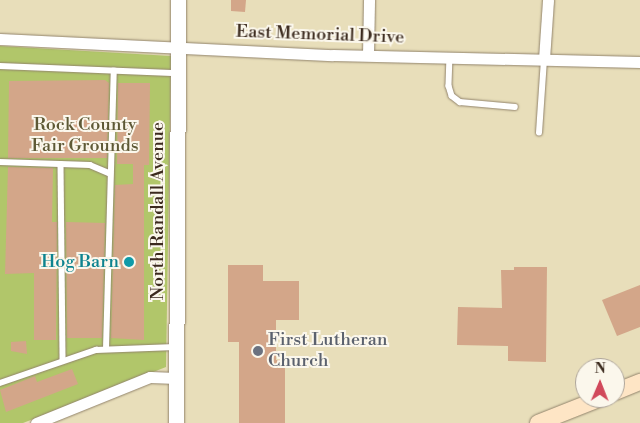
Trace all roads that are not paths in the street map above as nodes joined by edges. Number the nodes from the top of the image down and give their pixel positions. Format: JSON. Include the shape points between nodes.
{"nodes":[{"id":1,"x":178,"y":0,"type":"edge"},
{"id":2,"x":369,"y":0,"type":"edge"},
{"id":3,"x":548,"y":0,"type":"edge"},
{"id":4,"x":0,"y":39,"type":"edge"},
{"id":5,"x":178,"y":47,"type":"junction"},
{"id":6,"x":368,"y":54,"type":"junction"},
{"id":7,"x":450,"y":56,"type":"junction"},
{"id":8,"x":544,"y":59,"type":"junction"},
{"id":9,"x":640,"y":62,"type":"edge"},
{"id":10,"x":0,"y":66,"type":"edge"},
{"id":11,"x":114,"y":71,"type":"junction"},
{"id":12,"x":178,"y":72,"type":"junction"},
{"id":13,"x":515,"y":107,"type":"dead end"},
{"id":14,"x":539,"y":133,"type":"dead end"},
{"id":15,"x":0,"y":162,"type":"edge"},
{"id":16,"x":62,"y":164,"type":"junction"},
{"id":17,"x":109,"y":173,"type":"junction"},
{"id":18,"x":176,"y":347,"type":"junction"},
{"id":19,"x":106,"y":349,"type":"junction"},
{"id":20,"x":63,"y":359,"type":"junction"},
{"id":21,"x":176,"y":378,"type":"junction"},
{"id":22,"x":640,"y":382,"type":"edge"},
{"id":23,"x":0,"y":383,"type":"edge"},
{"id":24,"x":625,"y":388,"type":"edge"},
{"id":25,"x":576,"y":408,"type":"edge"},
{"id":26,"x":36,"y":423,"type":"edge"},
{"id":27,"x":176,"y":423,"type":"edge"},
{"id":28,"x":538,"y":423,"type":"edge"}],
"edges":[{"from":1,"to":5,"type":"street","name":"North Randall Avenue"},
{"from":2,"to":6,"type":"street"},
{"from":3,"to":8,"type":"street"},
{"from":4,"to":5,"type":"street","name":"East Memorial Drive"},
{"from":5,"to":6,"type":"street","name":"East Memorial Drive"},
{"from":5,"to":12,"type":"street","name":"North Randall Avenue"},
{"from":6,"to":7,"type":"street","name":"East Memorial Drive"},
{"from":7,"to":8,"type":"street","name":"East Memorial Drive"},
{"from":7,"to":13,"type":"lane","via":[[452,96],[460,102]]},
{"from":8,"to":9,"type":"street","name":"East Memorial Drive"},
{"from":8,"to":14,"type":"lane"},
{"from":10,"to":11,"type":"lane"},
{"from":11,"to":12,"type":"lane"},
{"from":11,"to":17,"type":"lane"},
{"from":12,"to":18,"type":"street","name":"North Randall Avenue"},
{"from":15,"to":16,"type":"lane"},
{"from":16,"to":17,"type":"lane","via":[[90,165]]},
{"from":16,"to":20,"type":"lane"},
{"from":17,"to":19,"type":"lane"},
{"from":18,"to":19,"type":"lane"},
{"from":18,"to":21,"type":"street","name":"North Randall Avenue"},
{"from":19,"to":20,"type":"lane"},
{"from":20,"to":23,"type":"lane"},
{"from":21,"to":26,"type":"street","via":[[150,377]]},
{"from":21,"to":27,"type":"street","name":"North Randall Avenue"},
{"from":22,"to":24,"type":"main road"},
{"from":25,"to":28,"type":"main road"}]}
